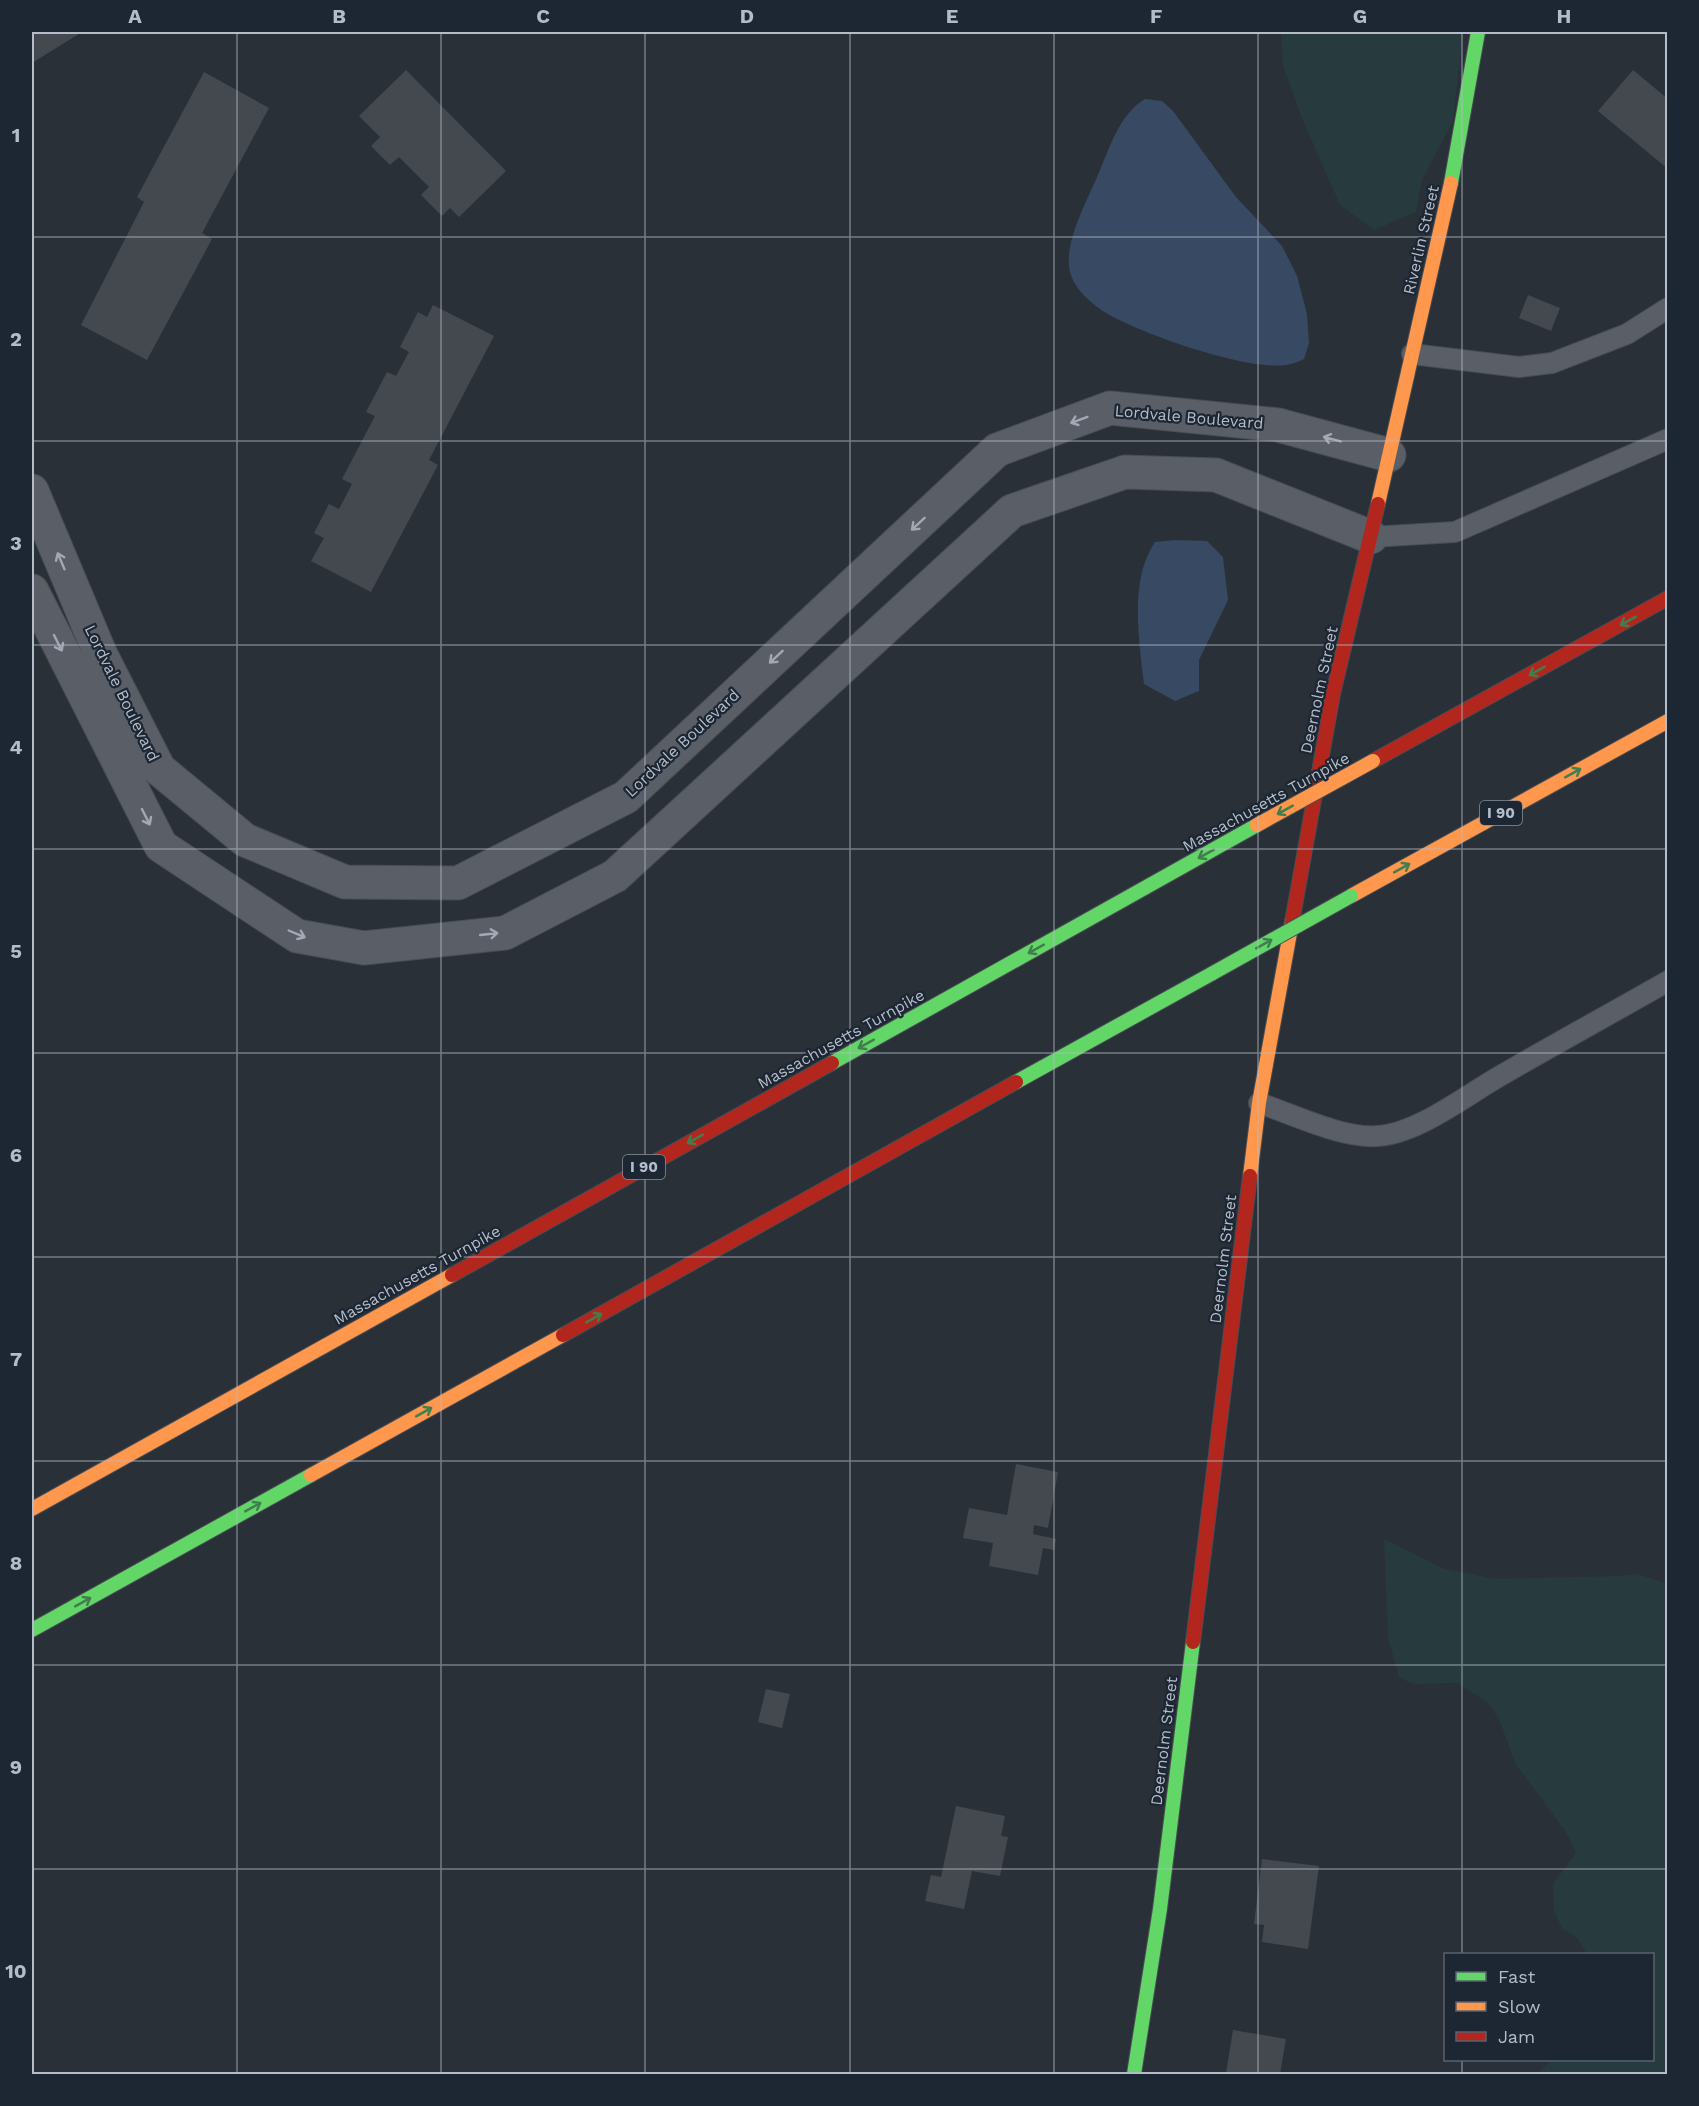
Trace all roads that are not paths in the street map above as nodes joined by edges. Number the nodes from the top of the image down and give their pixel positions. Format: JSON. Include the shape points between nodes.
{"nodes":[{"id":1,"x":1478,"y":32,"type":"edge"},
{"id":2,"x":1668,"y":308,"type":"edge"},
{"id":3,"x":1412,"y":354,"type":"junction"},
{"id":4,"x":1668,"y":439,"type":"edge"},
{"id":5,"x":1389,"y":454,"type":"junction"},
{"id":6,"x":32,"y":491,"type":"edge"},
{"id":7,"x":1371,"y":537,"type":"junction"},
{"id":8,"x":32,"y":591,"type":"edge"},
{"id":9,"x":1668,"y":598,"type":"edge"},
{"id":10,"x":1668,"y":721,"type":"edge"},
{"id":11,"x":1668,"y":981,"type":"edge"},
{"id":12,"x":1259,"y":1102,"type":"junction"},
{"id":13,"x":32,"y":1509,"type":"edge"},
{"id":14,"x":32,"y":1630,"type":"edge"},
{"id":15,"x":1134,"y":2074,"type":"edge"}],
"edges":[{"from":1,"to":3,"type":"main road","name":"Riverlin Street","via":[[1449,193]]},
{"from":2,"to":3,"type":"lane","via":[[1627,334],[1552,363],[1520,367]]},
{"from":3,"to":5,"type":"main road","name":"Riverlin Street"},
{"from":4,"to":7,"type":"lane","via":[[1455,532]]},
{"from":5,"to":6,"type":"street","name":"Lordvale Boulevard","one_way":true,"via":[[1278,425],[1110,408],[997,450],[626,797],[458,883],[345,882],[245,840],[159,769],[100,653]]},
{"from":5,"to":7,"type":"main road","name":"Deernolm Street"},
{"from":8,"to":7,"type":"street","name":"Lordvale Boulevard","one_way":true,"via":[[161,846],[297,936],[364,948],[504,933],[615,876],[1012,511],[1125,472],[1216,475]]},
{"from":7,"to":12,"type":"main road","name":"Deernolm Street","via":[[1332,703]]},
{"from":9,"to":13,"type":"main road","name":"Massachusetts Turnpike","number":"I 90","one_way":true,"bridge":true},
{"from":14,"to":10,"type":"main road","number":"I 90","one_way":true,"bridge":true},
{"from":11,"to":12,"type":"lane","via":[[1402,1131],[1375,1137],[1353,1135]]},
{"from":12,"to":15,"type":"main road","name":"Deernolm Street","via":[[1160,1909]]}]}
